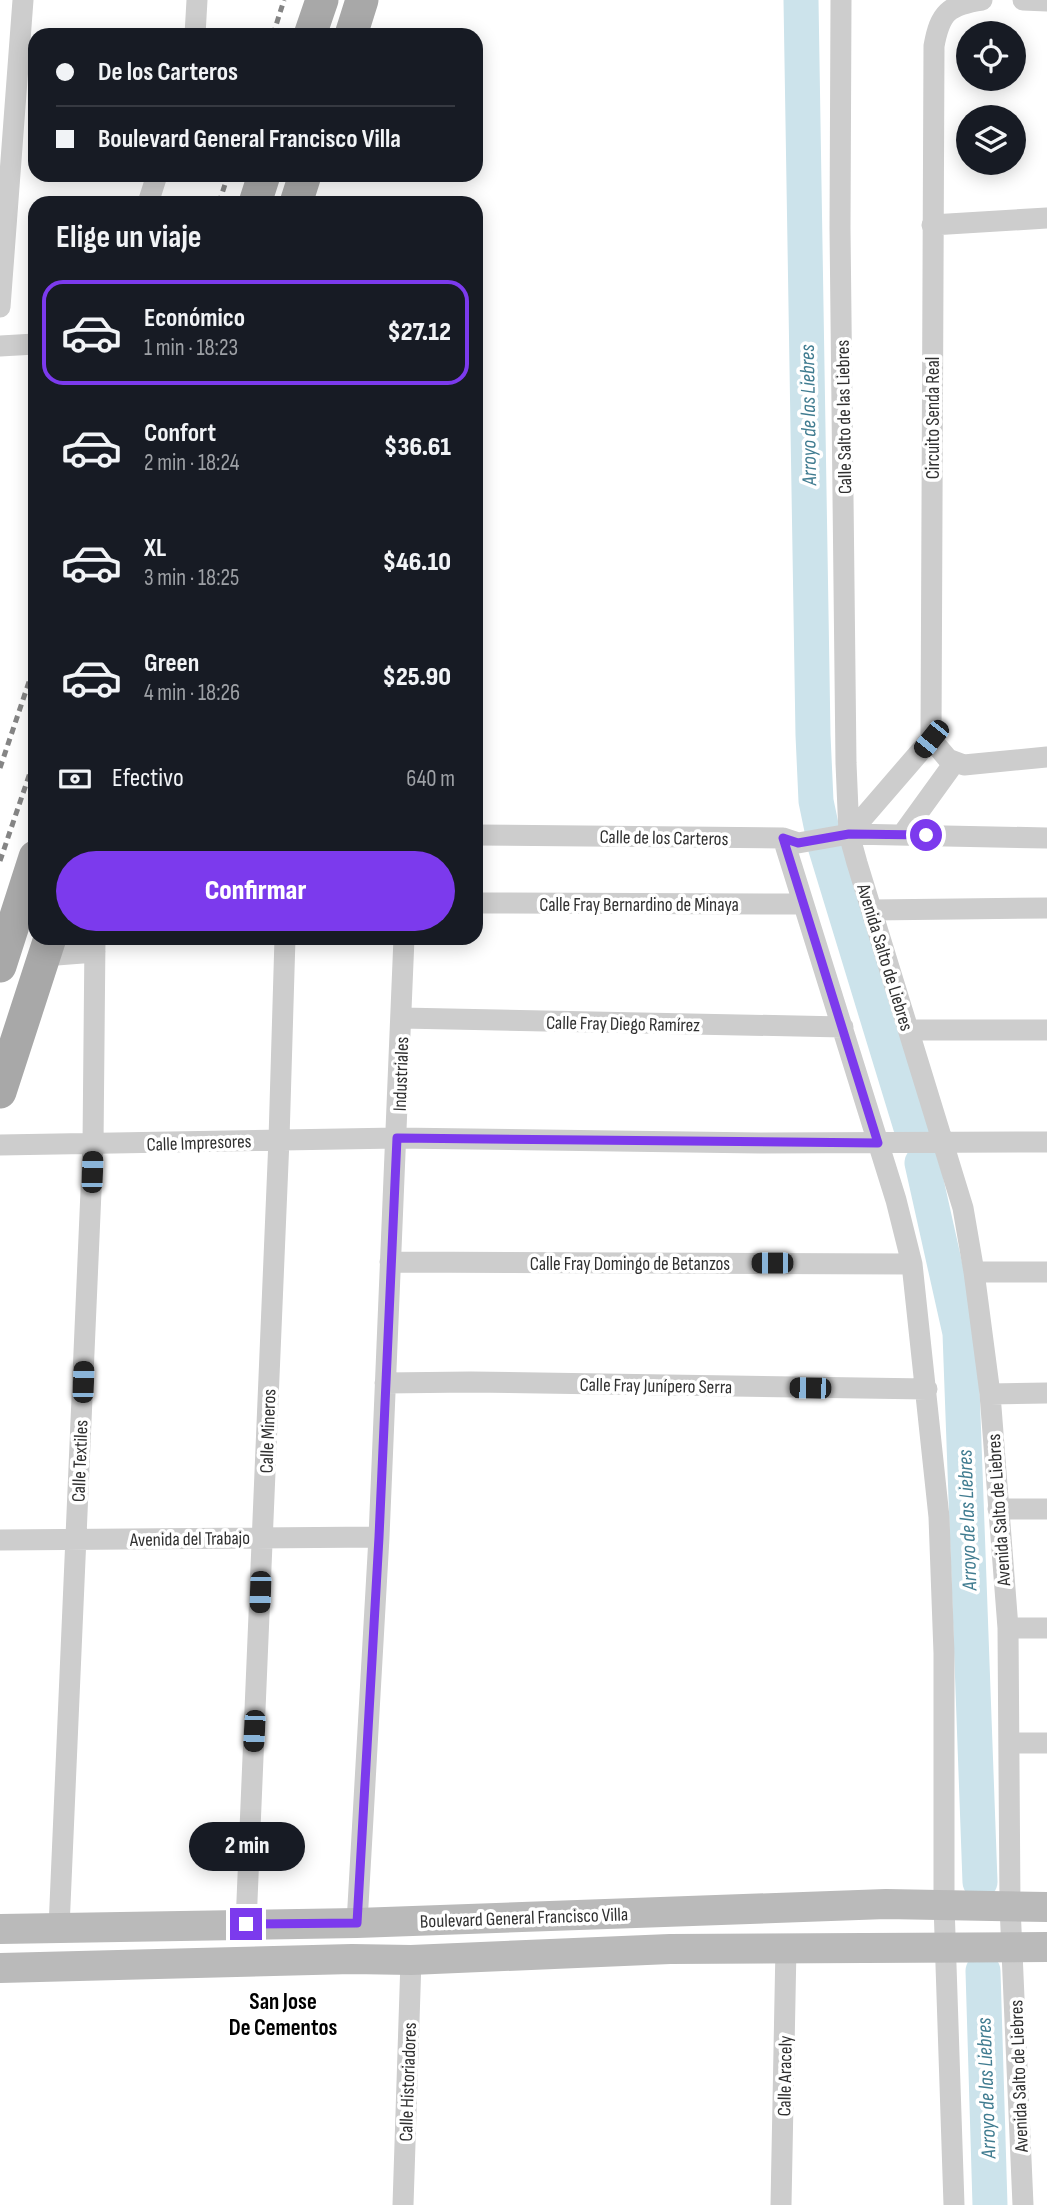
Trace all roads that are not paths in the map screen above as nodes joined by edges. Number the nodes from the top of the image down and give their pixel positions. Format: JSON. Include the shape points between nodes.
{"nodes":[{"id":1,"x":23,"y":0,"type":"edge"},
{"id":2,"x":197,"y":0,"type":"edge"},
{"id":3,"x":322,"y":0,"type":"edge"},
{"id":4,"x":362,"y":0,"type":"edge"},
{"id":5,"x":841,"y":0,"type":"edge"},
{"id":6,"x":982,"y":0,"type":"edge"},
{"id":7,"x":1023,"y":0,"type":"edge"},
{"id":8,"x":1047,"y":1,"type":"edge"},
{"id":9,"x":195,"y":28,"type":"edge"},
{"id":10,"x":312,"y":28,"type":"edge"},
{"id":11,"x":353,"y":28,"type":"edge"},
{"id":12,"x":1047,"y":218,"type":"edge"},
{"id":13,"x":932,"y":225,"type":"junction"},
{"id":14,"x":0,"y":307,"type":"edge"},
{"id":15,"x":28,"y":344,"type":"edge"},
{"id":16,"x":0,"y":346,"type":"edge"},
{"id":17,"x":931,"y":739,"type":"junction"},
{"id":18,"x":1047,"y":757,"type":"edge"},
{"id":19,"x":954,"y":763,"type":"junction"},
{"id":20,"x":483,"y":835,"type":"edge"},
{"id":21,"x":842,"y":835,"type":"junction"},
{"id":22,"x":902,"y":835,"type":"junction"},
{"id":23,"x":1047,"y":838,"type":"edge"},
{"id":24,"x":791,"y":841,"type":"junction"},
{"id":25,"x":28,"y":879,"type":"edge"},
{"id":26,"x":483,"y":904,"type":"edge"},
{"id":27,"x":802,"y":904,"type":"junction"},
{"id":28,"x":1047,"y":908,"type":"edge"},
{"id":29,"x":872,"y":910,"type":"junction"},
{"id":30,"x":95,"y":945,"type":"edge"},
{"id":31,"x":285,"y":945,"type":"edge"},
{"id":32,"x":404,"y":945,"type":"edge"},
{"id":33,"x":47,"y":947,"type":"edge"},
{"id":34,"x":0,"y":966,"type":"edge"},
{"id":35,"x":402,"y":1018,"type":"junction"},
{"id":36,"x":843,"y":1027,"type":"junction"},
{"id":37,"x":909,"y":1030,"type":"junction"},
{"id":38,"x":1047,"y":1030,"type":"edge"},
{"id":39,"x":0,"y":1092,"type":"edge"},
{"id":40,"x":397,"y":1138,"type":"junction"},
{"id":41,"x":279,"y":1139,"type":"junction"},
{"id":42,"x":935,"y":1141,"type":"junction"},
{"id":43,"x":1047,"y":1142,"type":"edge"},
{"id":44,"x":883,"y":1143,"type":"junction"},
{"id":45,"x":0,"y":1145,"type":"edge"},
{"id":46,"x":93,"y":1145,"type":"junction"},
{"id":47,"x":390,"y":1262,"type":"junction"},
{"id":48,"x":912,"y":1264,"type":"junction"},
{"id":49,"x":974,"y":1272,"type":"junction"},
{"id":50,"x":1047,"y":1272,"type":"edge"},
{"id":51,"x":385,"y":1383,"type":"junction"},
{"id":52,"x":927,"y":1390,"type":"junction"},
{"id":53,"x":1047,"y":1393,"type":"edge"},
{"id":54,"x":990,"y":1394,"type":"junction"},
{"id":55,"x":998,"y":1509,"type":"junction"},
{"id":56,"x":1047,"y":1509,"type":"edge"},
{"id":57,"x":262,"y":1537,"type":"junction"},
{"id":58,"x":379,"y":1537,"type":"junction"},
{"id":59,"x":0,"y":1539,"type":"edge"},
{"id":60,"x":76,"y":1540,"type":"junction"},
{"id":61,"x":1007,"y":1628,"type":"junction"},
{"id":62,"x":1047,"y":1628,"type":"edge"},
{"id":63,"x":1010,"y":1743,"type":"junction"},
{"id":64,"x":1047,"y":1743,"type":"edge"},
{"id":65,"x":952,"y":1905,"type":"junction"},
{"id":66,"x":1003,"y":1906,"type":"junction"},
{"id":67,"x":1047,"y":1906,"type":"edge"},
{"id":68,"x":357,"y":1923,"type":"junction"},
{"id":69,"x":246,"y":1924,"type":"junction"},
{"id":70,"x":59,"y":1928,"type":"junction"},
{"id":71,"x":0,"y":1929,"type":"edge"},
{"id":72,"x":786,"y":1947,"type":"junction"},
{"id":73,"x":1006,"y":1947,"type":"junction"},
{"id":74,"x":1047,"y":1947,"type":"edge"},
{"id":75,"x":951,"y":1948,"type":"junction"},
{"id":76,"x":411,"y":1960,"type":"junction"},
{"id":77,"x":0,"y":1968,"type":"edge"},
{"id":78,"x":403,"y":2205,"type":"edge"},
{"id":79,"x":781,"y":2205,"type":"edge"},
{"id":80,"x":954,"y":2205,"type":"edge"},
{"id":81,"x":1023,"y":2205,"type":"edge"}],
"edges":[{"from":1,"to":14,"type":"street"},
{"from":2,"to":9,"type":"street"},
{"from":3,"to":10,"type":"main road"},
{"from":4,"to":11,"type":"main road"},
{"from":5,"to":21,"type":"street","name":"Calle Salto de las Liebres","via":[[846,764]]},
{"from":6,"to":13,"type":"street","name":"Circuito Senda Real","via":[[953,7],[944,14],[936,35]]},
{"from":7,"to":8,"type":"street"},
{"from":12,"to":13,"type":"street"},
{"from":13,"to":17,"type":"street","name":"Circuito Senda Real"},
{"from":15,"to":16,"type":"street"},
{"from":17,"to":19,"type":"street"},
{"from":17,"to":21,"type":"street"},
{"from":18,"to":19,"type":"street"},
{"from":19,"to":22,"type":"street"},
{"from":20,"to":24,"type":"street","name":"Calle de los Carteros"},
{"from":21,"to":22,"type":"street","name":"Calle de los Carteros"},
{"from":21,"to":24,"type":"street","name":"Calle de los Carteros"},
{"from":21,"to":29,"type":"street","name":"Avenida Salto de Liebres"},
{"from":22,"to":23,"type":"street","name":"Calle de los Carteros"},
{"from":24,"to":27,"type":"street"},
{"from":25,"to":34,"type":"main road"},
{"from":26,"to":27,"type":"street","name":"Calle Fray Bernardino de Minaya"},
{"from":27,"to":36,"type":"street"},
{"from":28,"to":29,"type":"street"},
{"from":29,"to":37,"type":"street","name":"Avenida Salto de Liebres"},
{"from":30,"to":33,"type":"street","name":"Calle Textiles"},
{"from":30,"to":46,"type":"street","name":"Calle Textiles"},
{"from":31,"to":41,"type":"street","name":"Calle Mineros"},
{"from":32,"to":35,"type":"street","name":"Industriales"},
{"from":33,"to":39,"type":"main road"},
{"from":35,"to":36,"type":"street","name":"Calle Fray Diego Ramírez"},
{"from":35,"to":40,"type":"street","name":"Industriales"},
{"from":36,"to":44,"type":"street"},
{"from":37,"to":38,"type":"street"},
{"from":37,"to":42,"type":"street","name":"Avenida Salto de Liebres"},
{"from":40,"to":41,"type":"street","name":"Calle Impresores"},
{"from":40,"to":44,"type":"street","name":"Calle Impresores"},
{"from":40,"to":47,"type":"street","name":"Industriales"},
{"from":41,"to":46,"type":"street","name":"Calle Impresores"},
{"from":41,"to":57,"type":"street","name":"Calle Mineros"},
{"from":42,"to":43,"type":"street","name":"Calle Impresores"},
{"from":42,"to":44,"type":"street","name":"Calle Impresores"},
{"from":42,"to":49,"type":"street","name":"Avenida Salto de Liebres","via":[[962,1208]]},
{"from":44,"to":48,"type":"street"},
{"from":45,"to":46,"type":"street","name":"Calle Impresores"},
{"from":46,"to":60,"type":"street","name":"Calle Textiles"},
{"from":47,"to":48,"type":"street","name":"Calle Fray Domingo de Betanzos"},
{"from":47,"to":51,"type":"street","name":"Industriales"},
{"from":48,"to":52,"type":"street"},
{"from":49,"to":50,"type":"street"},
{"from":49,"to":54,"type":"street","name":"Avenida Salto de Liebres"},
{"from":51,"to":52,"type":"street","name":"Calle Fray Junípero Serra"},
{"from":51,"to":58,"type":"street","name":"Industriales"},
{"from":52,"to":65,"type":"street","via":[[939,1517]]},
{"from":53,"to":54,"type":"street"},
{"from":54,"to":55,"type":"street","name":"Avenida Salto de Liebres"},
{"from":55,"to":56,"type":"street"},
{"from":55,"to":61,"type":"street","name":"Avenida Salto de Liebres"},
{"from":57,"to":58,"type":"street","name":"Avenida del Trabajo"},
{"from":57,"to":60,"type":"street","name":"Avenida del Trabajo"},
{"from":57,"to":69,"type":"street","name":"Calle Mineros"},
{"from":58,"to":68,"type":"street","name":"Industriales"},
{"from":59,"to":60,"type":"street","name":"Avenida del Trabajo"},
{"from":60,"to":70,"type":"street","name":"Calle Textiles"},
{"from":61,"to":62,"type":"street"},
{"from":61,"to":63,"type":"street","name":"Avenida Salto de Liebres"},
{"from":63,"to":64,"type":"street"},
{"from":63,"to":66,"type":"street","name":"Avenida Salto de Liebres"},
{"from":65,"to":66,"type":"main road","name":"Boulevard General Francisco Villa"},
{"from":65,"to":68,"type":"main road","name":"Boulevard General Francisco Villa","via":[[744,1907]]},
{"from":65,"to":75,"type":"street"},
{"from":66,"to":67,"type":"main road","name":"Boulevard General Francisco Villa"},
{"from":66,"to":73,"type":"street","name":"Avenida Salto de Liebres"},
{"from":68,"to":69,"type":"main road","name":"Boulevard General Francisco Villa"},
{"from":69,"to":70,"type":"main road","name":"Boulevard General Francisco Villa"},
{"from":70,"to":71,"type":"main road","name":"Boulevard General Francisco Villa"},
{"from":72,"to":75,"type":"main road","name":"Boulevard General Francisco Villa"},
{"from":72,"to":76,"type":"main road","name":"Boulevard General Francisco Villa"},
{"from":72,"to":79,"type":"street","name":"Calle Aracely"},
{"from":73,"to":74,"type":"main road","name":"Boulevard General Francisco Villa"},
{"from":73,"to":75,"type":"main road","name":"Boulevard General Francisco Villa"},
{"from":73,"to":81,"type":"street","name":"Avenida Salto de Liebres"},
{"from":75,"to":80,"type":"street"},
{"from":76,"to":77,"type":"main road","name":"Boulevard General Francisco Villa"},
{"from":76,"to":78,"type":"street","name":"Calle Historiadores"}]}
